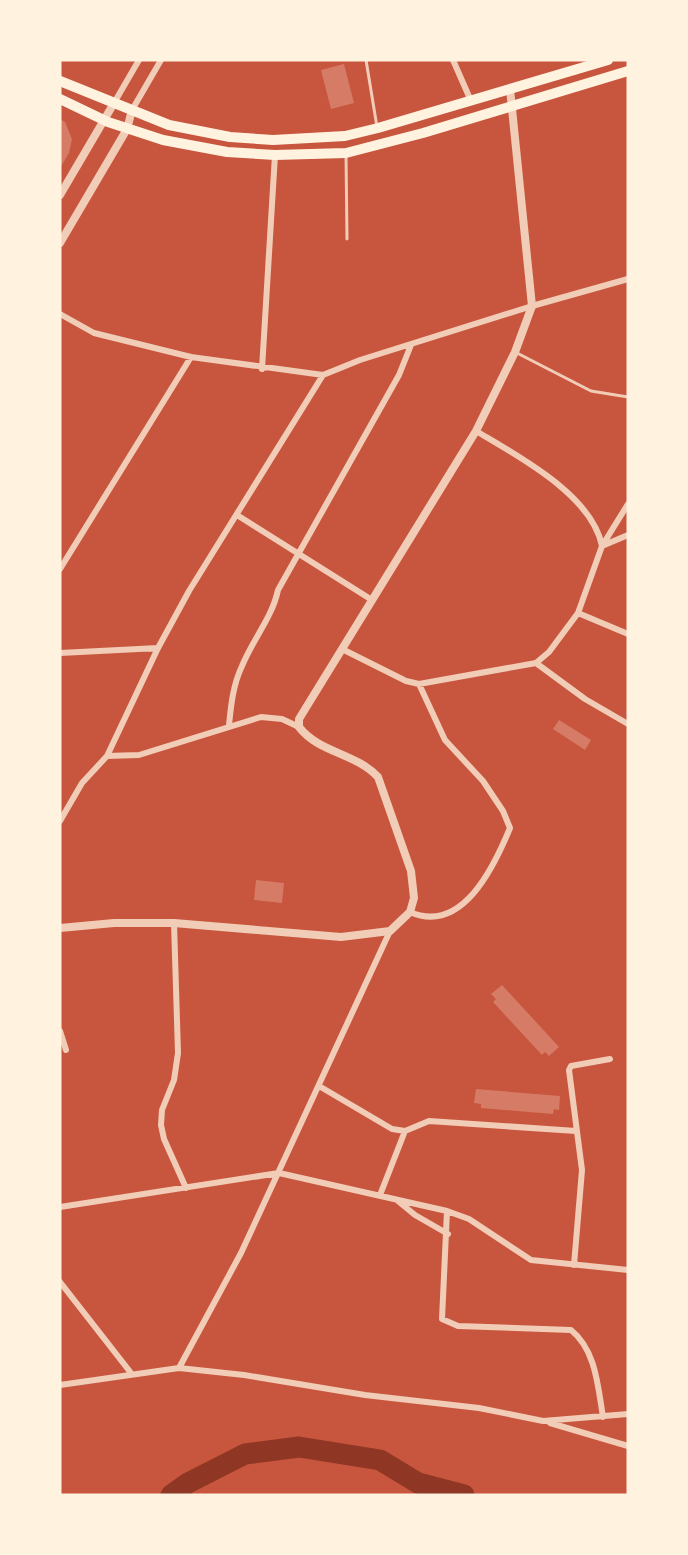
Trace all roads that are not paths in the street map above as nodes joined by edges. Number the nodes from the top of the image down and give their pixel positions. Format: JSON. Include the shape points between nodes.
{"nodes":[{"id":1,"x":139,"y":60,"type":"edge"},
{"id":2,"x":161,"y":60,"type":"edge"},
{"id":3,"x":366,"y":60,"type":"edge"},
{"id":4,"x":453,"y":60,"type":"edge"},
{"id":5,"x":608,"y":60,"type":"edge"},
{"id":6,"x":628,"y":71,"type":"edge"},
{"id":7,"x":60,"y":81,"type":"edge"},
{"id":8,"x":510,"y":89,"type":"junction"},
{"id":9,"x":60,"y":99,"type":"edge"},
{"id":10,"x":471,"y":101,"type":"junction"},
{"id":11,"x":114,"y":104,"type":"junction"},
{"id":12,"x":513,"y":106,"type":"junction"},
{"id":13,"x":132,"y":110,"type":"junction"},
{"id":14,"x":104,"y":120,"type":"junction"},
{"id":15,"x":378,"y":128,"type":"junction"},
{"id":16,"x":127,"y":129,"type":"junction"},
{"id":17,"x":346,"y":153,"type":"junction"},
{"id":18,"x":275,"y":155,"type":"junction"},
{"id":19,"x":60,"y":195,"type":"edge"},
{"id":20,"x":347,"y":238,"type":"dead end"},
{"id":21,"x":60,"y":243,"type":"edge"},
{"id":22,"x":628,"y":279,"type":"edge"},
{"id":23,"x":532,"y":306,"type":"junction"},
{"id":24,"x":60,"y":314,"type":"edge"},
{"id":25,"x":411,"y":345,"type":"junction"},
{"id":26,"x":515,"y":352,"type":"junction"},
{"id":27,"x":190,"y":357,"type":"junction"},
{"id":28,"x":262,"y":369,"type":"junction"},
{"id":29,"x":323,"y":375,"type":"junction"},
{"id":30,"x":628,"y":397,"type":"edge"},
{"id":31,"x":476,"y":431,"type":"junction"},
{"id":32,"x":628,"y":504,"type":"edge"},
{"id":33,"x":237,"y":515,"type":"junction"},
{"id":34,"x":628,"y":535,"type":"edge"},
{"id":35,"x":602,"y":546,"type":"junction"},
{"id":36,"x":299,"y":553,"type":"junction"},
{"id":37,"x":60,"y":569,"type":"edge"},
{"id":38,"x":372,"y":600,"type":"junction"},
{"id":39,"x":578,"y":613,"type":"junction"},
{"id":40,"x":628,"y":634,"type":"edge"},
{"id":41,"x":158,"y":648,"type":"junction"},
{"id":42,"x":344,"y":650,"type":"junction"},
{"id":43,"x":60,"y":653,"type":"edge"},
{"id":44,"x":536,"y":663,"type":"junction"},
{"id":45,"x":419,"y":684,"type":"junction"},
{"id":46,"x":628,"y":724,"type":"edge"},
{"id":47,"x":229,"y":725,"type":"junction"},
{"id":48,"x":299,"y":727,"type":"junction"},
{"id":49,"x":107,"y":756,"type":"junction"},
{"id":50,"x":60,"y":821,"type":"edge"},
{"id":51,"x":410,"y":912,"type":"junction"},
{"id":52,"x":174,"y":923,"type":"junction"},
{"id":53,"x":60,"y":928,"type":"edge"},
{"id":54,"x":390,"y":931,"type":"junction"},
{"id":55,"x":60,"y":1031,"type":"edge"},
{"id":56,"x":66,"y":1050,"type":"dead end"},
{"id":57,"x":610,"y":1059,"type":"dead end"},
{"id":58,"x":320,"y":1086,"type":"junction"},
{"id":59,"x":405,"y":1131,"type":"junction"},
{"id":60,"x":576,"y":1131,"type":"junction"},
{"id":61,"x":279,"y":1173,"type":"junction"},
{"id":62,"x":186,"y":1188,"type":"junction"},
{"id":63,"x":381,"y":1195,"type":"junction"},
{"id":64,"x":397,"y":1200,"type":"junction"},
{"id":65,"x":60,"y":1207,"type":"edge"},
{"id":66,"x":447,"y":1211,"type":"junction"},
{"id":67,"x":447,"y":1234,"type":"junction"},
{"id":68,"x":574,"y":1265,"type":"junction"},
{"id":69,"x":628,"y":1270,"type":"edge"},
{"id":70,"x":60,"y":1282,"type":"edge"},
{"id":71,"x":179,"y":1368,"type":"junction"},
{"id":72,"x":131,"y":1373,"type":"junction"},
{"id":73,"x":60,"y":1385,"type":"edge"},
{"id":74,"x":628,"y":1414,"type":"edge"},
{"id":75,"x":603,"y":1417,"type":"junction"},
{"id":76,"x":543,"y":1421,"type":"junction"},
{"id":77,"x":628,"y":1446,"type":"edge"}],
"edges":[{"from":1,"to":11,"type":"street"},
{"from":2,"to":13,"type":"street"},
{"from":3,"to":15,"type":"lane"},
{"from":4,"to":10,"type":"street"},
{"from":5,"to":8,"type":"main road"},
{"from":6,"to":12,"type":"main road"},
{"from":7,"to":11,"type":"main road"},
{"from":8,"to":10,"type":"main road"},
{"from":8,"to":12,"type":"street"},
{"from":9,"to":14,"type":"main road"},
{"from":10,"to":15,"type":"main road"},
{"from":11,"to":13,"type":"main road"},
{"from":11,"to":14,"type":"street"},
{"from":12,"to":17,"type":"main road"},
{"from":12,"to":23,"type":"street"},
{"from":13,"to":15,"type":"main road","via":[[169,125],[230,137],[345,135]]},
{"from":13,"to":16,"type":"street"},
{"from":14,"to":16,"type":"main road"},
{"from":14,"to":19,"type":"street"},
{"from":16,"to":18,"type":"main road","via":[[227,152]]},
{"from":16,"to":21,"type":"street"},
{"from":17,"to":18,"type":"main road"},
{"from":17,"to":20,"type":"lane"},
{"from":18,"to":28,"type":"street"},
{"from":22,"to":23,"type":"street"},
{"from":23,"to":25,"type":"street"},
{"from":23,"to":26,"type":"street"},
{"from":24,"to":27,"type":"street","via":[[102,336]]},
{"from":25,"to":29,"type":"street"},
{"from":25,"to":36,"type":"street","via":[[399,375]]},
{"from":26,"to":30,"type":"lane","via":[[591,391]]},
{"from":26,"to":31,"type":"street"},
{"from":27,"to":28,"type":"street"},
{"from":27,"to":37,"type":"street"},
{"from":28,"to":29,"type":"street"},
{"from":29,"to":33,"type":"street"},
{"from":31,"to":35,"type":"street","via":[[569,494],[599,530]]},
{"from":31,"to":38,"type":"street"},
{"from":32,"to":35,"type":"street"},
{"from":33,"to":36,"type":"street"},
{"from":33,"to":41,"type":"street"},
{"from":34,"to":35,"type":"street"},
{"from":35,"to":39,"type":"street"},
{"from":36,"to":38,"type":"street"},
{"from":36,"to":47,"type":"street","via":[[242,666]]},
{"from":38,"to":42,"type":"street"},
{"from":39,"to":40,"type":"street"},
{"from":39,"to":44,"type":"street"},
{"from":41,"to":43,"type":"street"},
{"from":41,"to":49,"type":"street"},
{"from":42,"to":45,"type":"street"},
{"from":42,"to":48,"type":"street","via":[[299,719]]},
{"from":44,"to":45,"type":"street"},
{"from":44,"to":46,"type":"street"},
{"from":45,"to":51,"type":"street","via":[[445,740],[483,781],[510,828],[492,868],[455,910],[422,917]]},
{"from":47,"to":48,"type":"street","via":[[261,717],[282,719]]},
{"from":47,"to":49,"type":"street","via":[[139,756]]},
{"from":48,"to":51,"type":"street","via":[[316,742],[369,767],[378,777],[411,871],[414,898]]},
{"from":49,"to":50,"type":"street","via":[[82,783]]},
{"from":51,"to":54,"type":"street"},
{"from":52,"to":53,"type":"street"},
{"from":52,"to":54,"type":"street","via":[[341,937]]},
{"from":52,"to":62,"type":"street","via":[[178,1053],[161,1125]]},
{"from":54,"to":58,"type":"street"},
{"from":55,"to":56,"type":"street"},
{"from":57,"to":60,"type":"street","via":[[571,1066],[569,1070]]},
{"from":58,"to":59,"type":"street","via":[[392,1129]]},
{"from":58,"to":61,"type":"street"},
{"from":59,"to":60,"type":"street","via":[[429,1121]]},
{"from":59,"to":63,"type":"street"},
{"from":60,"to":68,"type":"street","via":[[582,1170]]},
{"from":61,"to":62,"type":"street"},
{"from":61,"to":63,"type":"street"},
{"from":61,"to":71,"type":"street"},
{"from":62,"to":65,"type":"street"},
{"from":63,"to":64,"type":"street"},
{"from":64,"to":66,"type":"street"},
{"from":64,"to":67,"type":"street"},
{"from":66,"to":67,"type":"street"},
{"from":66,"to":68,"type":"street","via":[[469,1219],[531,1260]]},
{"from":67,"to":75,"type":"street","via":[[442,1319],[458,1326],[571,1330],[589,1349]]},
{"from":68,"to":69,"type":"street"},
{"from":70,"to":72,"type":"street"},
{"from":71,"to":72,"type":"street"},
{"from":71,"to":76,"type":"street","via":[[479,1408]]},
{"from":72,"to":73,"type":"street"},
{"from":74,"to":75,"type":"street"},
{"from":75,"to":76,"type":"street"},
{"from":76,"to":77,"type":"street"}]}
